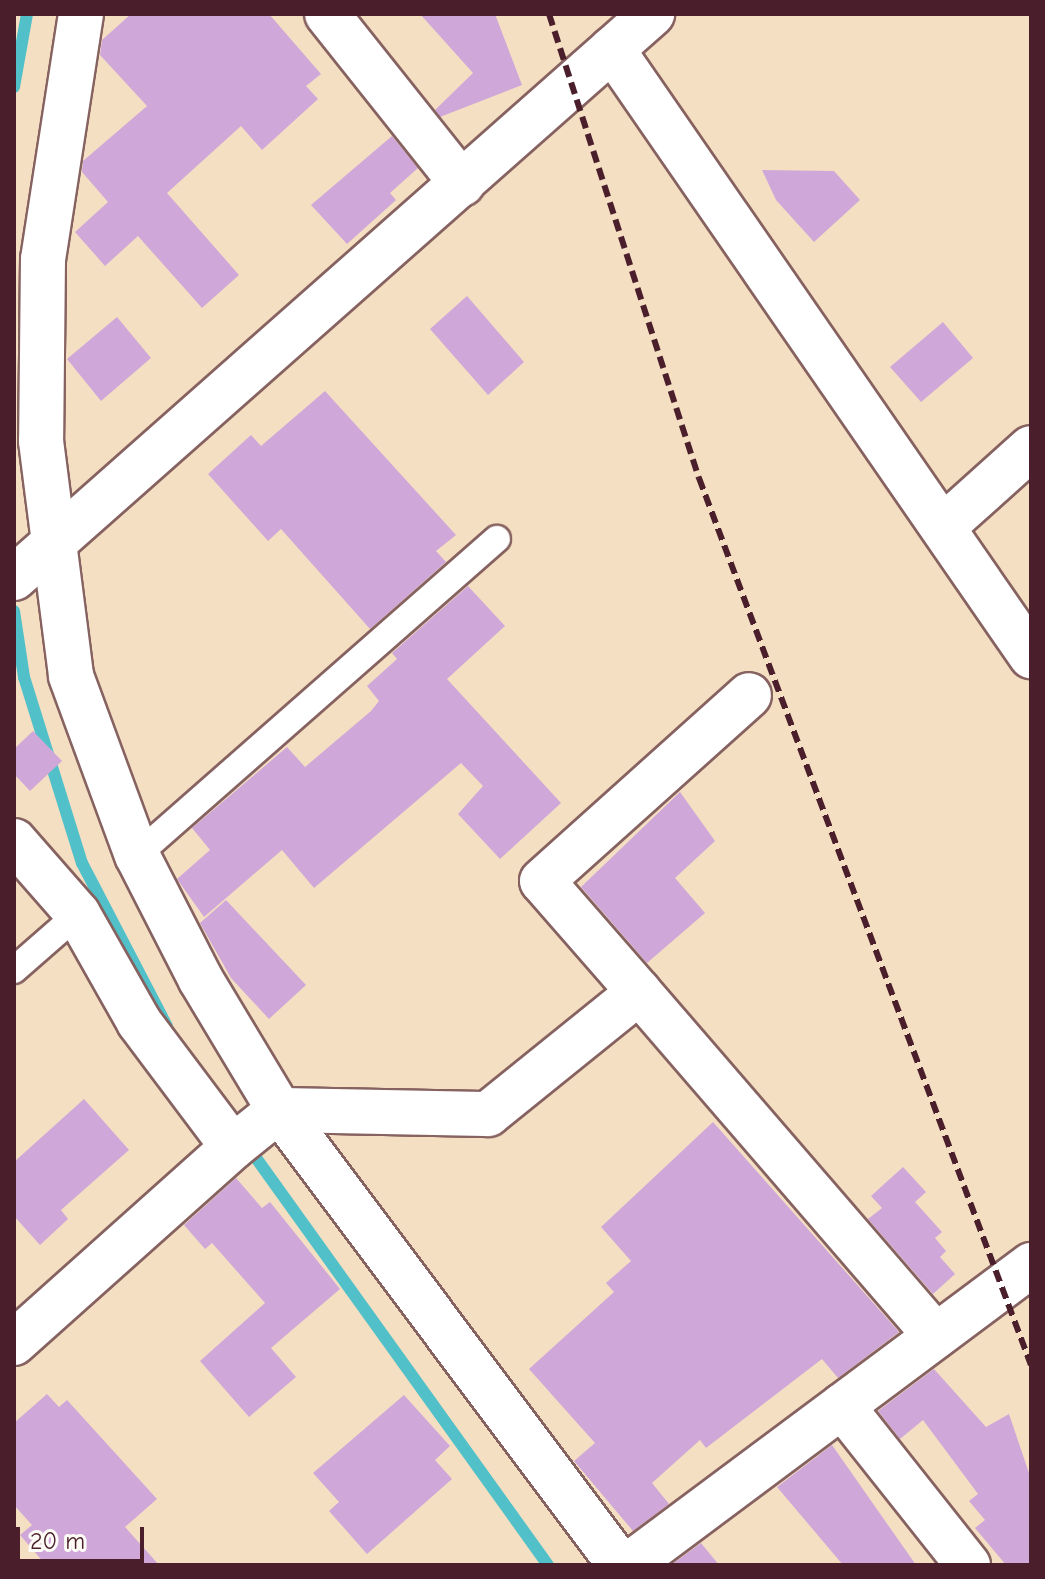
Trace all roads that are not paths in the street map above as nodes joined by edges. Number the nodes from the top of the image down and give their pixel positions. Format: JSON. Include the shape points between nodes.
{"nodes":[{"id":1,"x":81,"y":14,"type":"edge"},
{"id":2,"x":327,"y":14,"type":"edge"},
{"id":3,"x":652,"y":14,"type":"edge"},
{"id":4,"x":612,"y":49,"type":"junction"},
{"id":5,"x":462,"y":184,"type":"junction"},
{"id":6,"x":1031,"y":448,"type":"edge"},
{"id":7,"x":943,"y":527,"type":"junction"},
{"id":8,"x":497,"y":539,"type":"dead end"},
{"id":9,"x":54,"y":543,"type":"junction"},
{"id":10,"x":14,"y":578,"type":"edge"},
{"id":11,"x":1031,"y":656,"type":"edge"},
{"id":12,"x":749,"y":695,"type":"dead end"},
{"id":13,"x":14,"y":841,"type":"edge"},
{"id":14,"x":137,"y":855,"type":"junction"},
{"id":15,"x":78,"y":914,"type":"junction"},
{"id":16,"x":14,"y":970,"type":"edge"},
{"id":17,"x":639,"y":992,"type":"junction"},
{"id":18,"x":279,"y":1110,"type":"junction"},
{"id":19,"x":233,"y":1147,"type":"junction"},
{"id":20,"x":1031,"y":1265,"type":"edge"},
{"id":21,"x":936,"y":1336,"type":"junction"},
{"id":22,"x":14,"y":1343,"type":"edge"},
{"id":23,"x":842,"y":1406,"type":"junction"},
{"id":24,"x":620,"y":1565,"type":"edge"},
{"id":25,"x":629,"y":1565,"type":"edge"},
{"id":26,"x":968,"y":1565,"type":"edge"}],
"edges":[{"from":1,"to":9,"type":"street","via":[[43,259],[41,441]]},
{"from":2,"to":5,"type":"street"},
{"from":3,"to":4,"type":"street"},
{"from":4,"to":5,"type":"street"},
{"from":4,"to":7,"type":"street"},
{"from":5,"to":9,"type":"street"},
{"from":6,"to":7,"type":"street"},
{"from":7,"to":11,"type":"street"},
{"from":8,"to":14,"type":"lane"},
{"from":9,"to":10,"type":"street"},
{"from":9,"to":14,"type":"street","via":[[71,676]]},
{"from":12,"to":17,"type":"street","via":[[542,881]]},
{"from":13,"to":15,"type":"street"},
{"from":14,"to":18,"type":"street","via":[[201,980]]},
{"from":15,"to":16,"type":"lane"},
{"from":15,"to":19,"type":"street","via":[[139,1022]]},
{"from":17,"to":18,"type":"street","via":[[488,1114]]},
{"from":17,"to":21,"type":"street"},
{"from":18,"to":19,"type":"street"},
{"from":18,"to":24,"type":"street"},
{"from":19,"to":22,"type":"street"},
{"from":20,"to":21,"type":"street"},
{"from":21,"to":23,"type":"street"},
{"from":23,"to":25,"type":"street"},
{"from":23,"to":26,"type":"street"}]}
